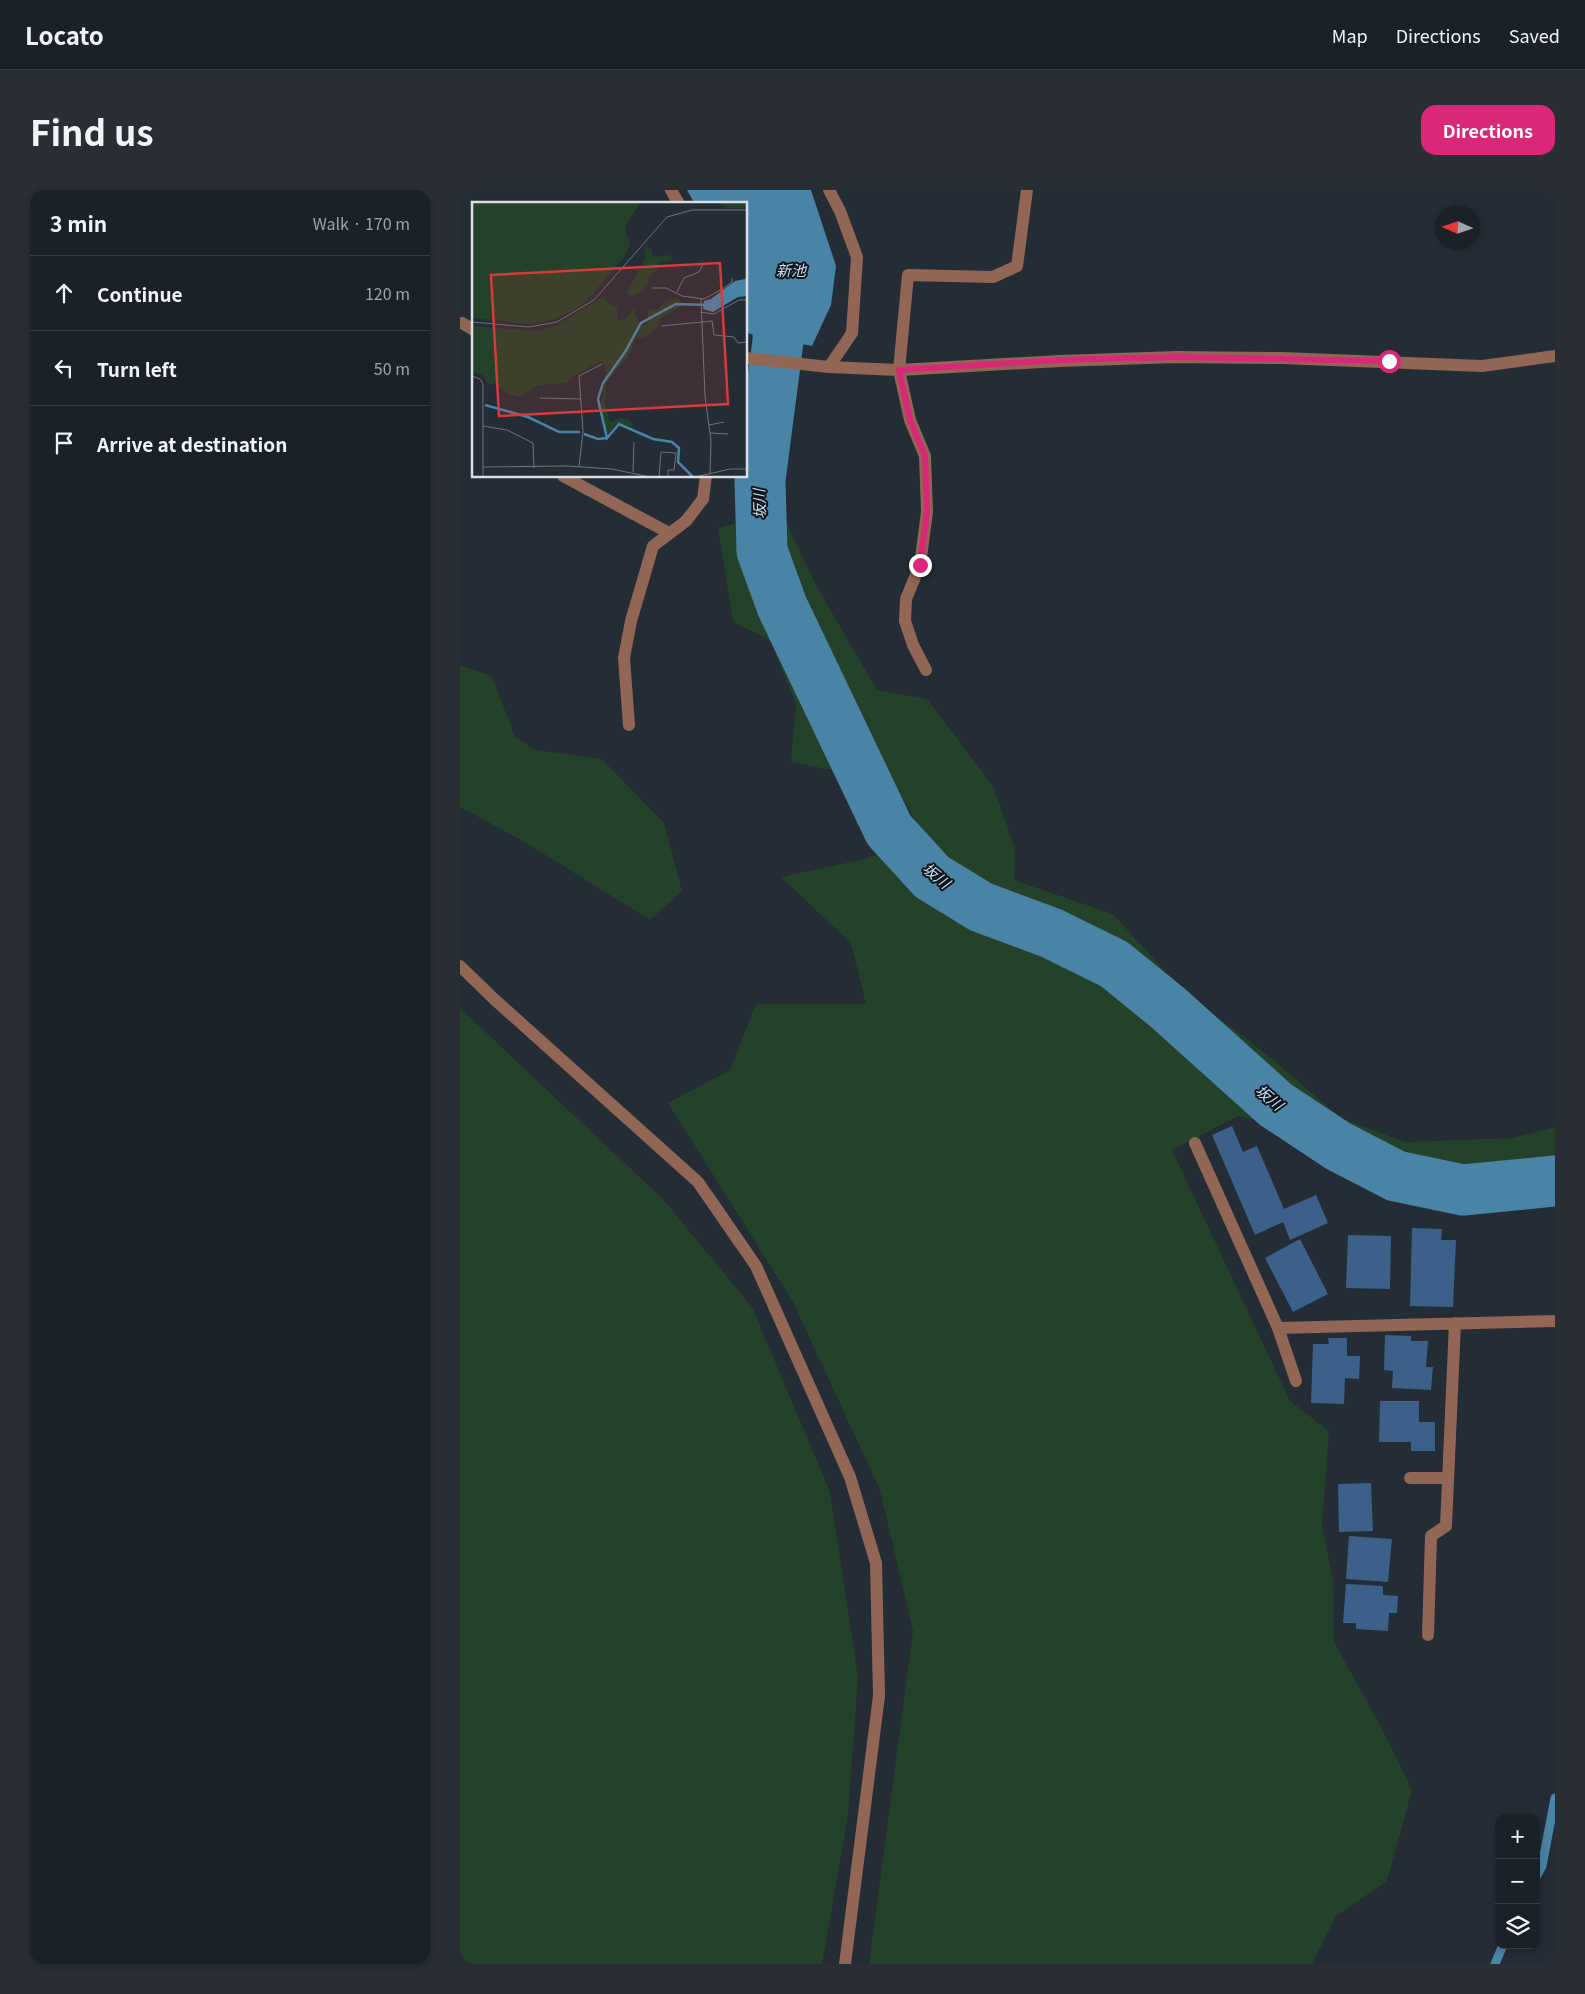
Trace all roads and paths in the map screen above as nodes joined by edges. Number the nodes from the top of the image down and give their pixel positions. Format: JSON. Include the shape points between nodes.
{"nodes":[{"id":1,"x":670,"y":190,"type":"edge"},
{"id":2,"x":829,"y":190,"type":"edge"},
{"id":3,"x":1027,"y":190,"type":"edge"},
{"id":4,"x":678,"y":202,"type":"edge"},
{"id":5,"x":462,"y":323,"type":"dead end"},
{"id":6,"x":472,"y":329,"type":"edge"},
{"id":7,"x":1555,"y":356,"type":"edge"},
{"id":8,"x":748,"y":358,"type":"edge"},
{"id":9,"x":829,"y":367,"type":"junction"},
{"id":10,"x":899,"y":370,"type":"junction"},
{"id":11,"x":566,"y":478,"type":"edge"},
{"id":12,"x":706,"y":478,"type":"edge"},
{"id":13,"x":669,"y":533,"type":"junction"},
{"id":14,"x":926,"y":670,"type":"dead end"},
{"id":15,"x":629,"y":725,"type":"dead end"},
{"id":16,"x":460,"y":966,"type":"edge"},
{"id":17,"x":1194,"y":1143,"type":"dead end"},
{"id":18,"x":1555,"y":1321,"type":"edge"},
{"id":19,"x":1455,"y":1323,"type":"junction"},
{"id":20,"x":1278,"y":1328,"type":"junction"},
{"id":21,"x":1296,"y":1381,"type":"dead end"},
{"id":22,"x":1410,"y":1478,"type":"dead end"},
{"id":23,"x":1448,"y":1478,"type":"junction"},
{"id":24,"x":1428,"y":1635,"type":"dead end"},
{"id":25,"x":845,"y":1964,"type":"edge"}],
"edges":[{"from":1,"to":4,"type":"street"},
{"from":2,"to":9,"type":"street","via":[[857,257],[852,333]]},
{"from":3,"to":10,"type":"street","via":[[1016,266],[993,277],[908,275]]},
{"from":5,"to":6,"type":"street"},
{"from":7,"to":10,"type":"street","via":[[1482,366],[1301,358],[1176,357]]},
{"from":8,"to":9,"type":"street"},
{"from":9,"to":10,"type":"street"},
{"from":10,"to":14,"type":"street","via":[[910,420],[925,456],[927,512],[920,565],[906,599],[905,622]]},
{"from":11,"to":13,"type":"street"},
{"from":12,"to":13,"type":"street","via":[[703,500],[686,521]]},
{"from":13,"to":15,"type":"street","via":[[653,546],[631,621],[624,658]]},
{"from":16,"to":25,"type":"street","via":[[698,1182],[756,1266],[850,1477],[876,1563],[879,1696]]},
{"from":17,"to":20,"type":"street"},
{"from":18,"to":19,"type":"street"},
{"from":19,"to":20,"type":"street"},
{"from":19,"to":23,"type":"street"},
{"from":20,"to":21,"type":"street"},
{"from":22,"to":23,"type":"street"},
{"from":23,"to":24,"type":"street","via":[[1446,1526],[1431,1536]]}]}
